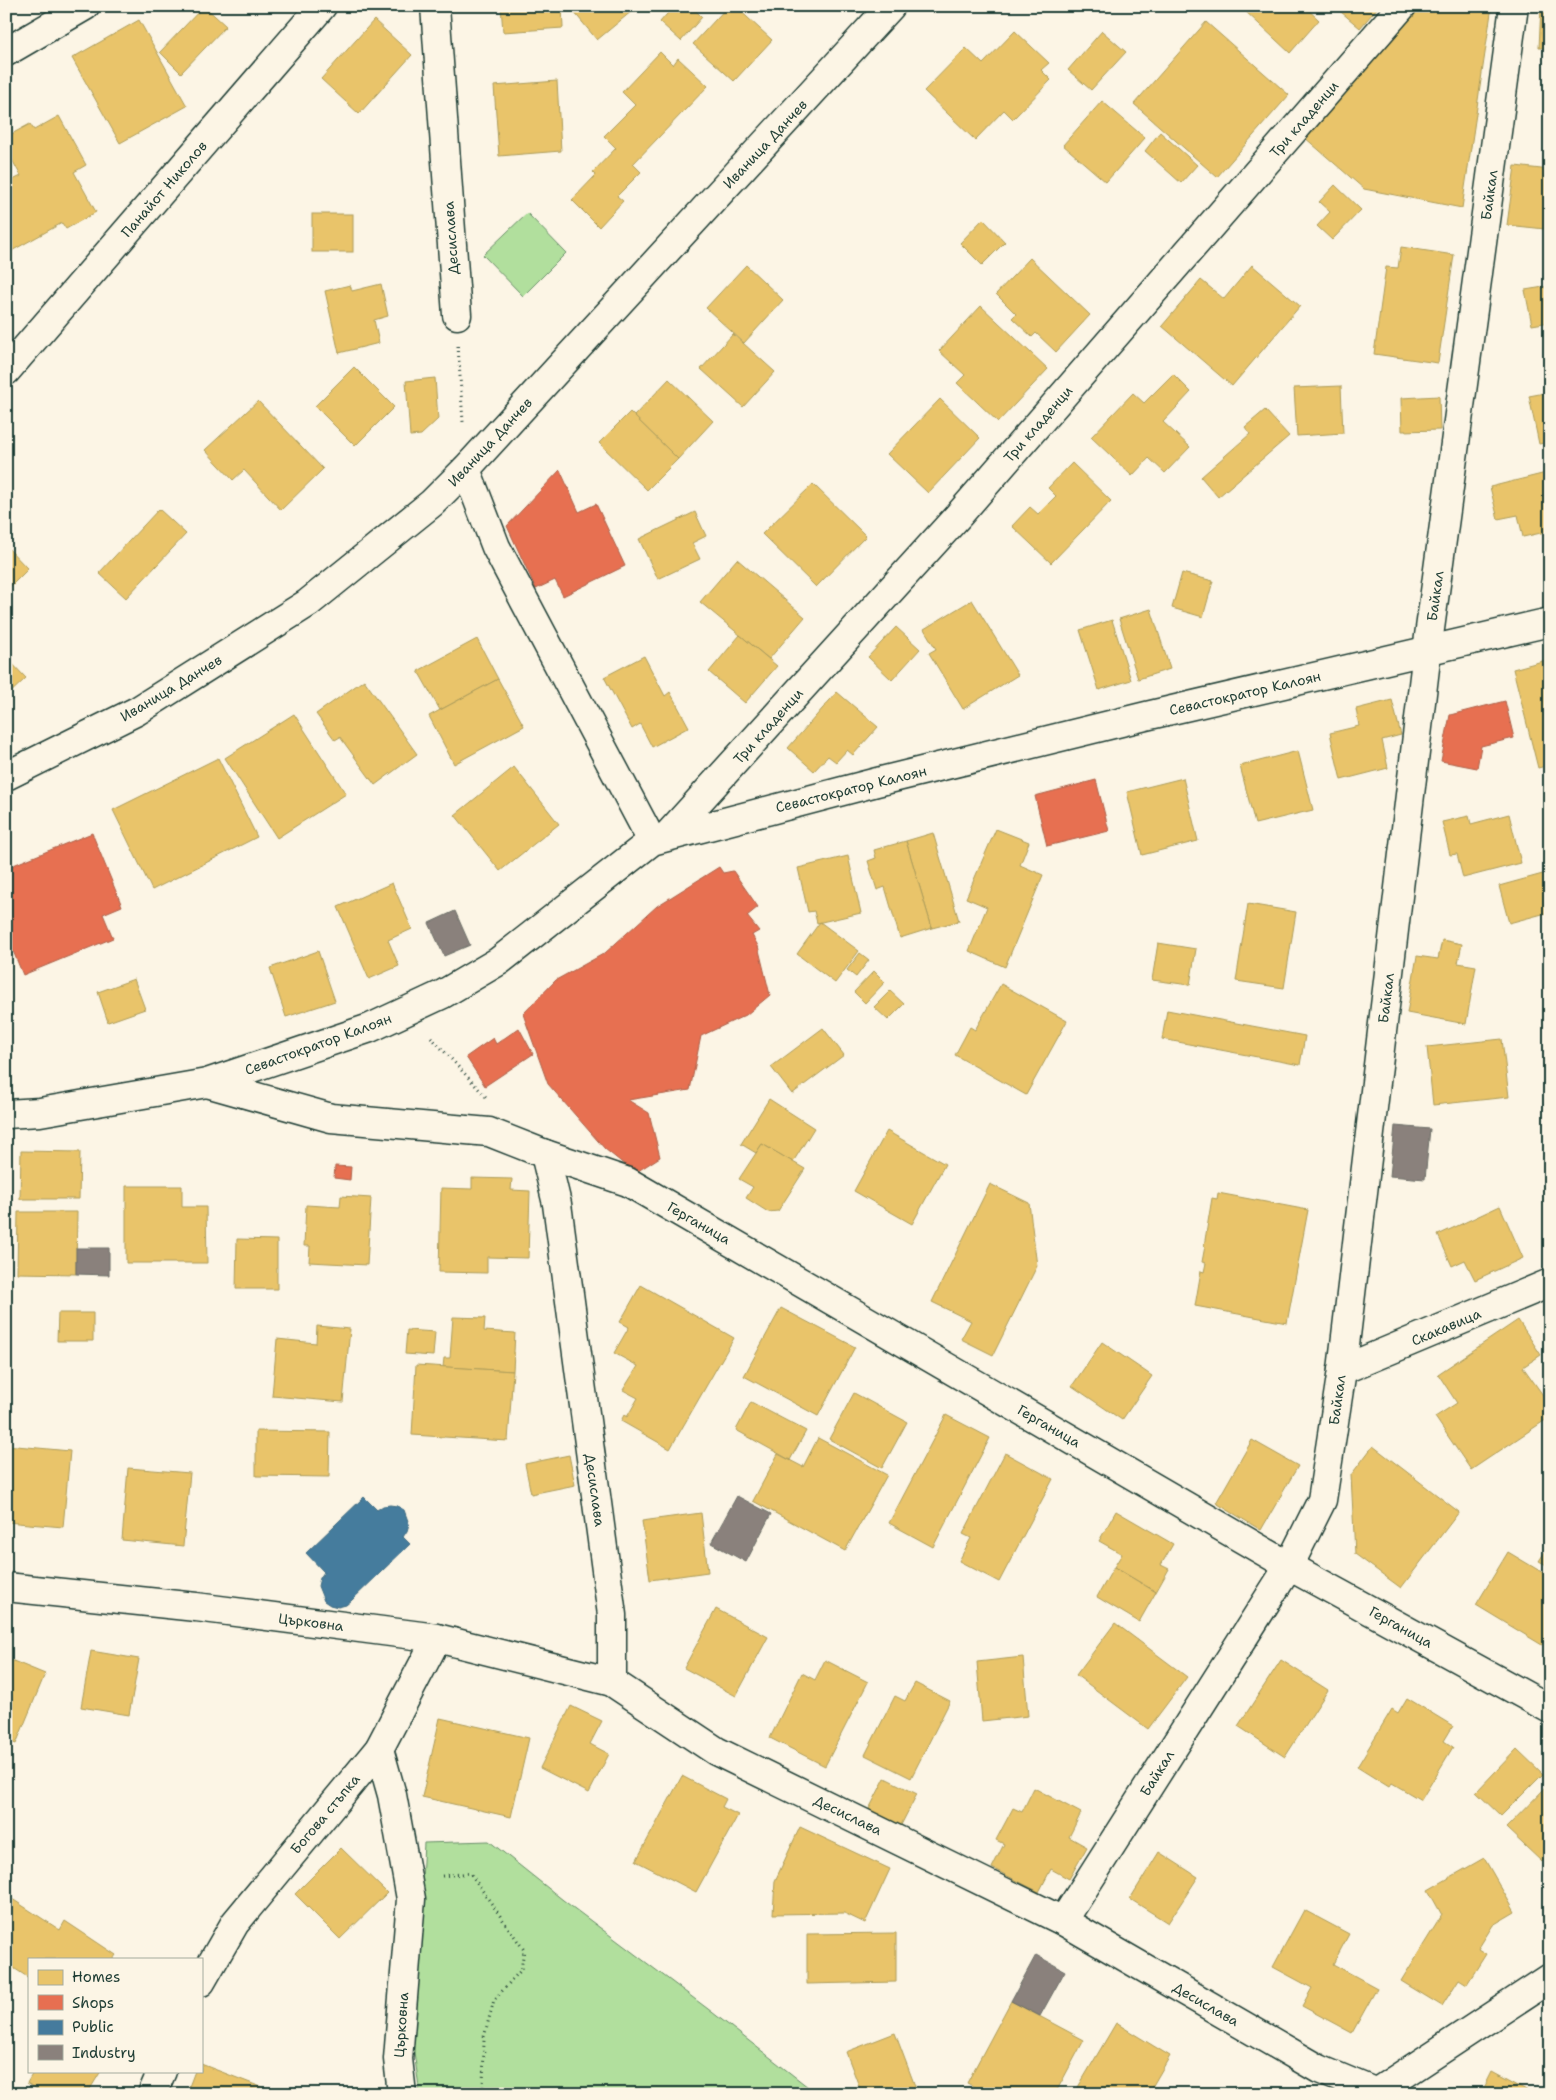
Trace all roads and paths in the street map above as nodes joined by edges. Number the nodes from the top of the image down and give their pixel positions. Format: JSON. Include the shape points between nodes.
{"nodes":[{"id":1,"x":85,"y":6,"type":"edge"},
{"id":2,"x":322,"y":6,"type":"edge"},
{"id":3,"x":435,"y":6,"type":"edge"},
{"id":4,"x":892,"y":6,"type":"edge"},
{"id":5,"x":1402,"y":6,"type":"edge"},
{"id":6,"x":1514,"y":6,"type":"edge"},
{"id":7,"x":6,"y":52,"type":"edge"},
{"id":8,"x":456,"y":316,"type":"joint"},
{"id":9,"x":6,"y":371,"type":"edge"},
{"id":10,"x":466,"y":469,"type":"junction"},
{"id":11,"x":1550,"y":622,"type":"edge"},
{"id":12,"x":1428,"y":651,"type":"junction"},
{"id":13,"x":6,"y":776,"type":"edge"},
{"id":14,"x":660,"y":838,"type":"junction"},
{"id":15,"x":450,"y":1059,"type":"dead end"},
{"id":16,"x":470,"y":1081,"type":"dead end"},
{"id":17,"x":207,"y":1083,"type":"junction"},
{"id":18,"x":6,"y":1114,"type":"edge"},
{"id":19,"x":545,"y":1154,"type":"junction"},
{"id":20,"x":1550,"y":1283,"type":"edge"},
{"id":21,"x":1342,"y":1370,"type":"junction"},
{"id":22,"x":1289,"y":1566,"type":"junction"},
{"id":23,"x":6,"y":1587,"type":"edge"},
{"id":24,"x":437,"y":1638,"type":"junction"},
{"id":25,"x":612,"y":1682,"type":"junction"},
{"id":26,"x":1550,"y":1708,"type":"edge"},
{"id":27,"x":379,"y":1749,"type":"junction"},
{"id":28,"x":411,"y":1899,"type":"junction"},
{"id":29,"x":1063,"y":1921,"type":"junction"},
{"id":30,"x":1550,"y":1978,"type":"edge"},
{"id":31,"x":202,"y":1980,"type":"edge"},
{"id":32,"x":162,"y":2072,"type":"edge"},
{"id":33,"x":1378,"y":2093,"type":"edge"},
{"id":34,"x":152,"y":2094,"type":"edge"},
{"id":35,"x":402,"y":2094,"type":"edge"},
{"id":36,"x":483,"y":2094,"type":"edge"}],
"edges":[{"from":1,"to":7,"type":"street"},
{"from":2,"to":9,"type":"street","name":"Панайот Николов"},
{"from":3,"to":8,"type":"street","name":"Десислава"},
{"from":4,"to":10,"type":"street","name":"Иваница Данчев"},
{"from":5,"to":14,"type":"street","name":"Три кладенци","via":[[958,516]]},
{"from":6,"to":12,"type":"street","name":"Байкал"},
{"from":8,"to":10,"type":"path"},
{"from":10,"to":13,"type":"street","name":"Иваница Данчев","via":[[432,503],[308,603],[137,711]]},
{"from":10,"to":14,"type":"street","via":[[496,547]]},
{"from":11,"to":12,"type":"street","name":"Севастократор Калоян"},
{"from":12,"to":14,"type":"street","name":"Севастократор Калоян","via":[[1146,716]]},
{"from":12,"to":21,"type":"street","name":"Байкал"},
{"from":14,"to":17,"type":"street","name":"Севастократор Калоян","via":[[499,961],[443,994],[370,1028]]},
{"from":15,"to":16,"type":"path"},
{"from":17,"to":18,"type":"street","name":"Севастократор Калоян","via":[[40,1112]]},
{"from":17,"to":19,"type":"street","name":"Севастократор Калоян","via":[[331,1118],[489,1132]]},
{"from":19,"to":22,"type":"street","name":"Герганица","via":[[628,1182]]},
{"from":19,"to":25,"type":"street","name":"Десислава","via":[[557,1204],[612,1615]]},
{"from":20,"to":21,"type":"street","name":"Скакавица"},
{"from":21,"to":22,"type":"street","name":"Байкал","via":[[1322,1500]]},
{"from":22,"to":26,"type":"street","name":"Герганица"},
{"from":22,"to":29,"type":"street","name":"Байкал"},
{"from":23,"to":24,"type":"street","name":"Църковна"},
{"from":24,"to":25,"type":"street","name":"Църковна"},
{"from":24,"to":27,"type":"street","name":"Богова стъпка"},
{"from":25,"to":29,"type":"street","name":"Десислава","via":[[716,1751]]},
{"from":27,"to":28,"type":"street","name":"Църковна","via":[[392,1795]]},
{"from":27,"to":31,"type":"street","name":"Богова стъпка","via":[[235,1923]]},
{"from":28,"to":35,"type":"street","name":"Църковна","via":[[398,2059]]},
{"from":28,"to":36,"type":"path","via":[[442,1876],[470,1873],[524,1950],[521,1970],[494,2000],[484,2037]]},
{"from":29,"to":33,"type":"street","name":"Десислава","via":[[1319,2069]]},
{"from":30,"to":33,"type":"street","name":"Десислава"},
{"from":32,"to":34,"type":"street"}]}
